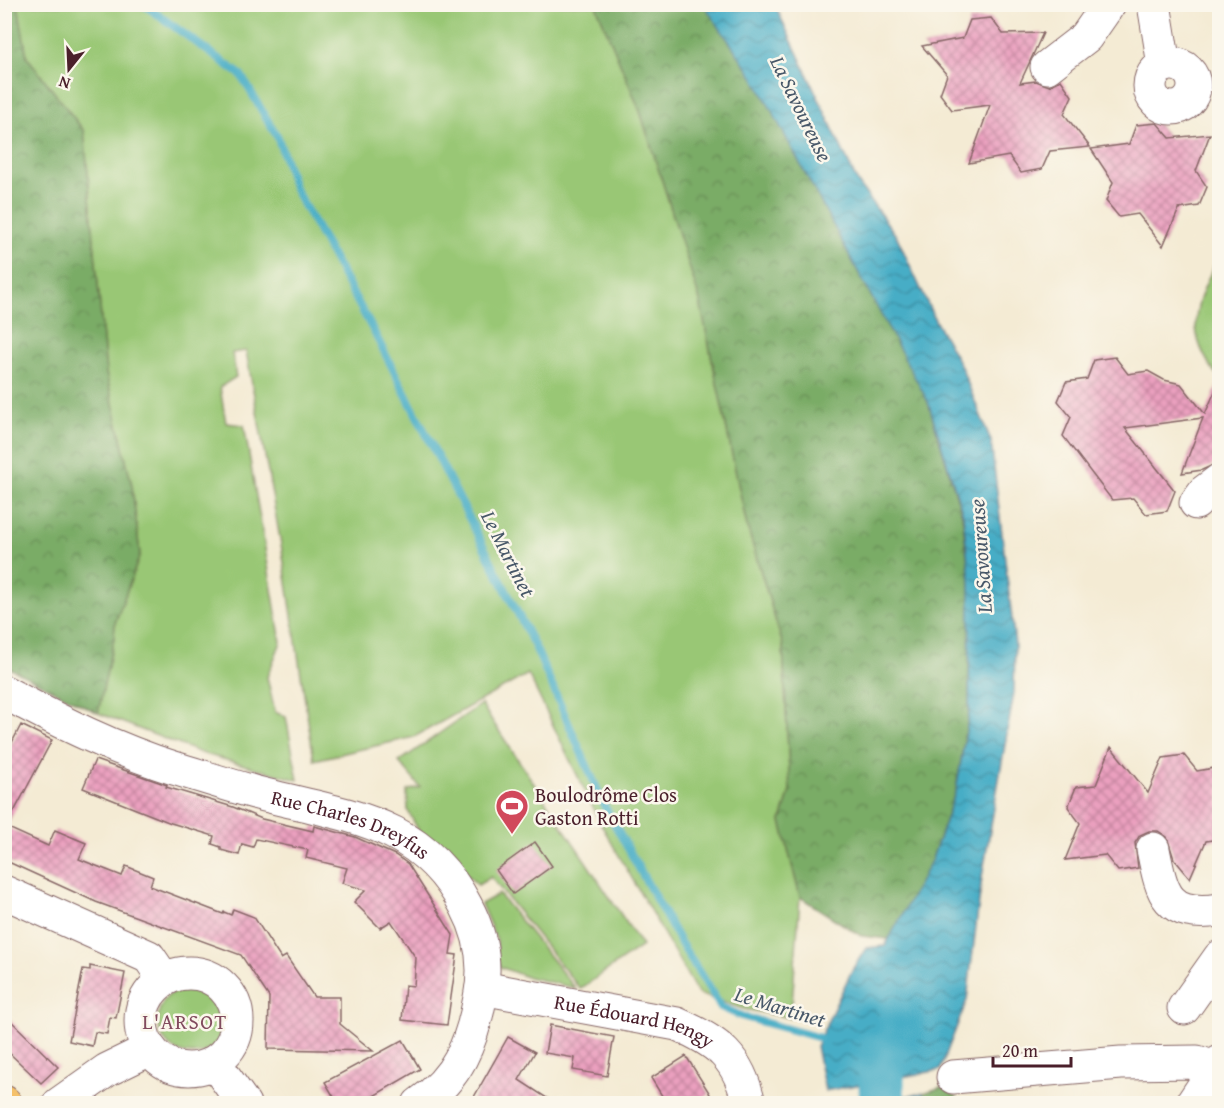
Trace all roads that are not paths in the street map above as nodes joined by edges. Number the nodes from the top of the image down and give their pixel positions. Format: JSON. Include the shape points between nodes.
{"nodes":[{"id":1,"x":1109,"y":4,"type":"edge"},
{"id":2,"x":1154,"y":4,"type":"edge"},
{"id":3,"x":1164,"y":64,"type":"dead end"},
{"id":4,"x":1047,"y":67,"type":"dead end"},
{"id":5,"x":1220,"y":480,"type":"edge"},
{"id":6,"x":1196,"y":503,"type":"dead end"},
{"id":7,"x":4,"y":692,"type":"edge"},
{"id":8,"x":1153,"y":849,"type":"dead end"},
{"id":9,"x":4,"y":892,"type":"edge"},
{"id":10,"x":1220,"y":910,"type":"edge"},
{"id":11,"x":1220,"y":957,"type":"edge"},
{"id":12,"x":164,"y":979,"type":"junction"},
{"id":13,"x":482,"y":988,"type":"junction"},
{"id":14,"x":1184,"y":1008,"type":"dead end"},
{"id":15,"x":150,"y":1049,"type":"junction"},
{"id":16,"x":214,"y":1062,"type":"junction"},
{"id":17,"x":1217,"y":1065,"type":"edge"},
{"id":18,"x":953,"y":1077,"type":"dead end"},
{"id":19,"x":59,"y":1104,"type":"edge"},
{"id":20,"x":243,"y":1104,"type":"edge"},
{"id":21,"x":419,"y":1104,"type":"edge"},
{"id":22,"x":749,"y":1104,"type":"edge"},
{"id":23,"x":1192,"y":1104,"type":"edge"}],
"edges":[{"from":1,"to":4,"type":"street","via":[[1086,38]]},
{"from":2,"to":3,"type":"street"},
{"from":5,"to":6,"type":"street"},
{"from":7,"to":13,"type":"street","name":"Rue Charles Dreyfus","via":[[139,756],[266,795],[359,817],[396,832],[438,864],[457,889],[478,932]]},
{"from":8,"to":10,"type":"street","via":[[1162,890],[1170,902],[1199,913]]},
{"from":9,"to":12,"type":"street","via":[[149,957]]},
{"from":11,"to":14,"type":"street"},
{"from":12,"to":15,"type":"street","via":[[152,989],[140,1019],[142,1035]]},
{"from":12,"to":16,"type":"street","via":[[180,973],[204,976],[226,989],[234,1003],[235,1036]]},
{"from":13,"to":21,"type":"street","name":"Rue Charles Dreyfus","via":[[467,1050],[445,1083]]},
{"from":13,"to":22,"type":"street","name":"Rue Édouard Hengy","via":[[677,1024],[704,1035],[729,1056],[739,1072]]},
{"from":15,"to":16,"type":"street","via":[[179,1068],[201,1068]]},
{"from":15,"to":19,"type":"street","via":[[99,1075]]},
{"from":16,"to":20,"type":"street"},
{"from":17,"to":18,"type":"street","via":[[1121,1063]]},
{"from":17,"to":23,"type":"street"}]}
